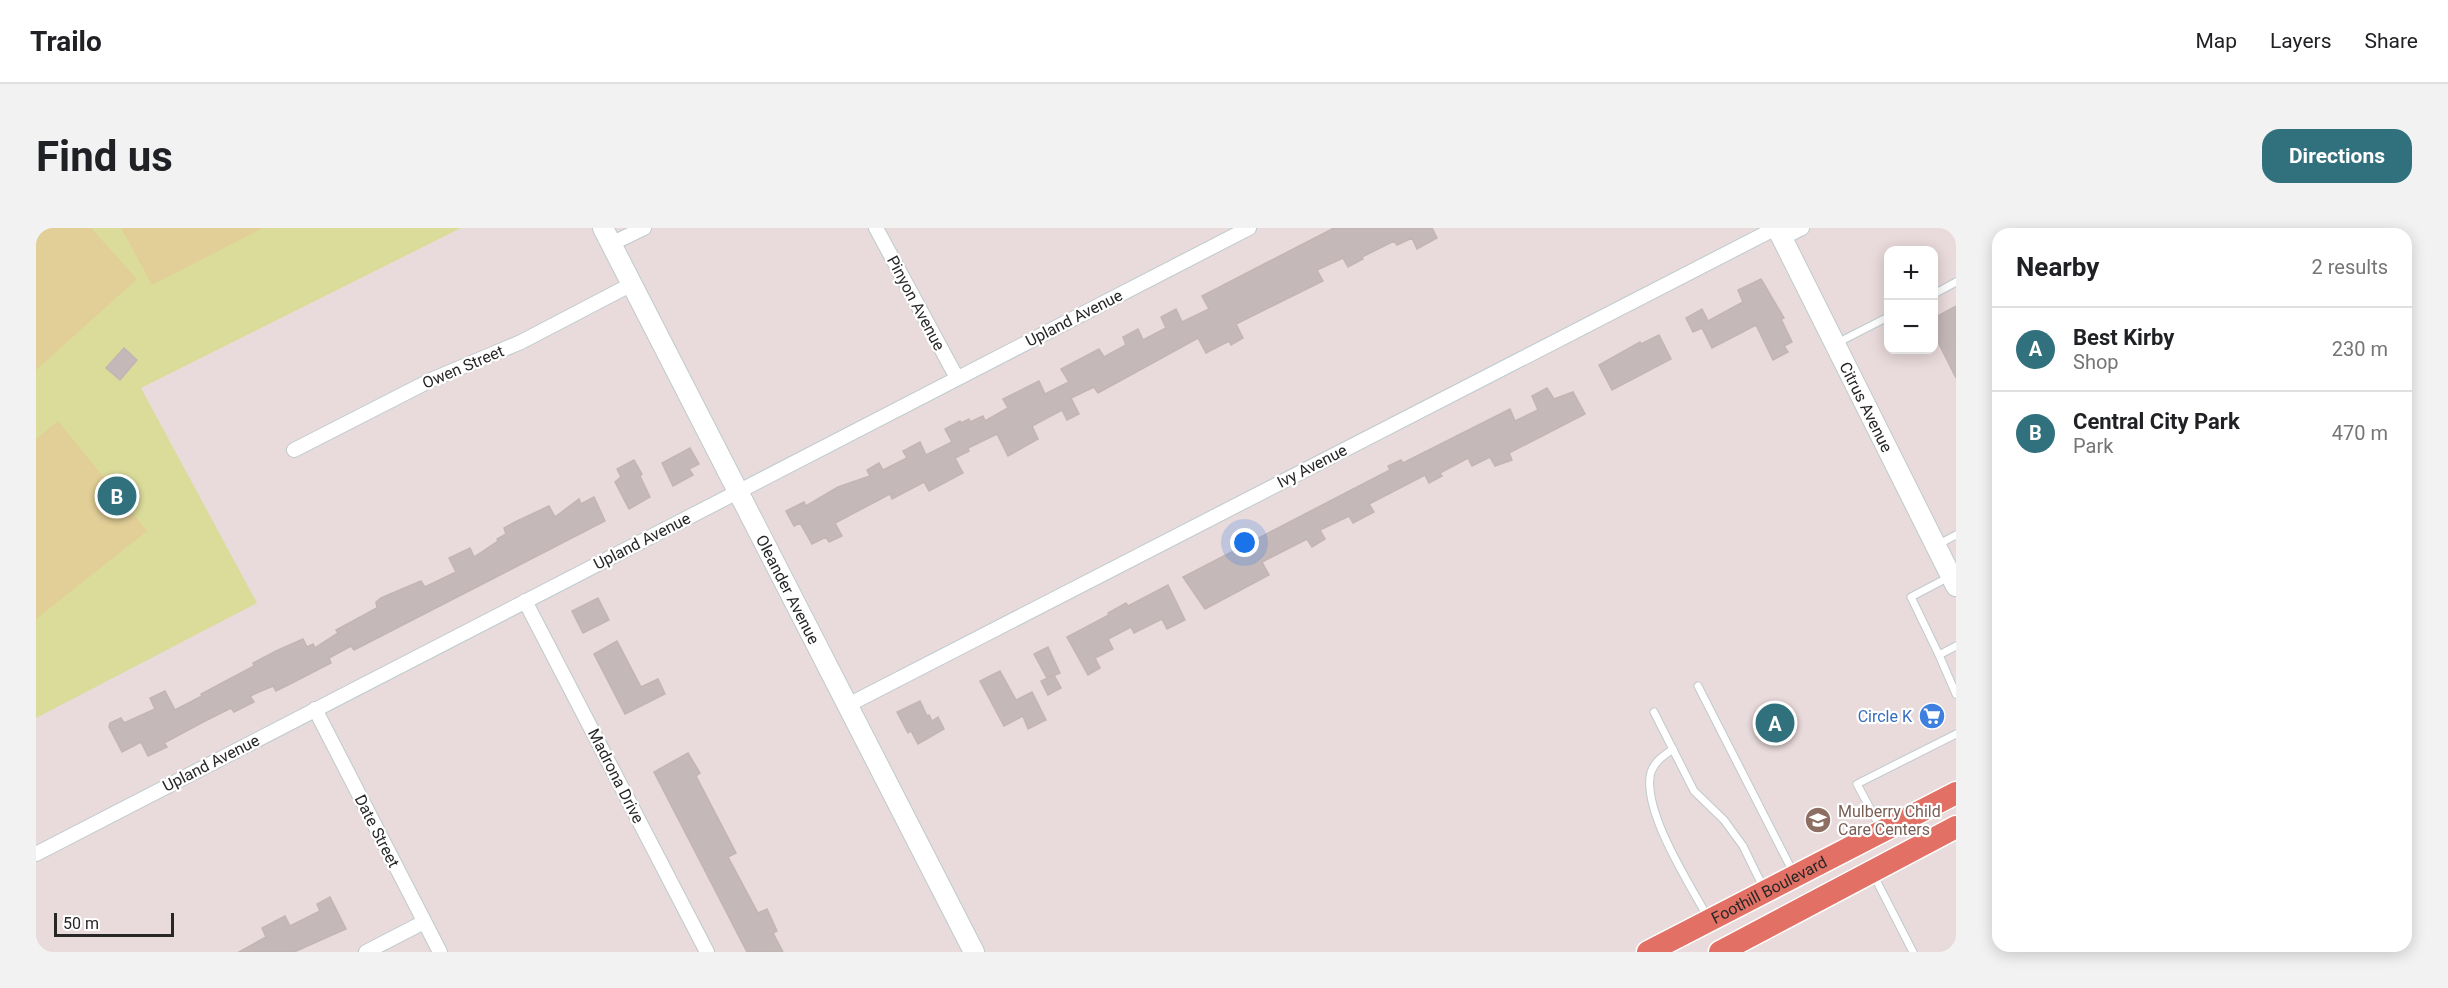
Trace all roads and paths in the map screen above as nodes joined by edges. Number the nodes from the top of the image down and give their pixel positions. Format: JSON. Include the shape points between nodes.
{"nodes":[{"id":1,"x":644,"y":228,"type":"edge"},
{"id":2,"x":876,"y":228,"type":"edge"},
{"id":3,"x":1249,"y":228,"type":"edge"},
{"id":4,"x":1802,"y":228,"type":"edge"},
{"id":5,"x":1778,"y":232,"type":"edge"},
{"id":6,"x":607,"y":236,"type":"edge"},
{"id":7,"x":1956,"y":282,"type":"edge"},
{"id":8,"x":632,"y":284,"type":"junction"},
{"id":9,"x":1938,"y":292,"type":"edge"},
{"id":10,"x":1884,"y":319,"type":"edge"},
{"id":11,"x":1835,"y":344,"type":"junction"},
{"id":12,"x":957,"y":378,"type":"junction"},
{"id":13,"x":294,"y":450,"type":"dead end"},
{"id":14,"x":738,"y":492,"type":"junction"},
{"id":15,"x":1956,"y":535,"type":"edge"},
{"id":16,"x":1936,"y":545,"type":"junction"},
{"id":17,"x":1954,"y":581,"type":"edge"},
{"id":18,"x":525,"y":601,"type":"junction"},
{"id":19,"x":1956,"y":646,"type":"edge"},
{"id":20,"x":1939,"y":655,"type":"junction"},
{"id":21,"x":1698,"y":686,"type":"dead end"},
{"id":22,"x":1956,"y":694,"type":"edge"},
{"id":23,"x":848,"y":705,"type":"junction"},
{"id":24,"x":315,"y":709,"type":"junction"},
{"id":25,"x":1654,"y":712,"type":"dead end"},
{"id":26,"x":1956,"y":734,"type":"edge"},
{"id":27,"x":1672,"y":750,"type":"junction"},
{"id":28,"x":1956,"y":794,"type":"edge"},
{"id":29,"x":1956,"y":827,"type":"edge"},
{"id":30,"x":1882,"y":831,"type":"junction"},
{"id":31,"x":36,"y":854,"type":"edge"},
{"id":32,"x":1871,"y":872,"type":"junction"},
{"id":33,"x":1795,"y":876,"type":"junction"},
{"id":34,"x":1766,"y":891,"type":"junction"},
{"id":35,"x":1709,"y":921,"type":"junction"},
{"id":36,"x":424,"y":922,"type":"junction"},
{"id":37,"x":1673,"y":944,"type":"edge"},
{"id":38,"x":366,"y":952,"type":"edge"},
{"id":39,"x":440,"y":952,"type":"edge"},
{"id":40,"x":707,"y":952,"type":"edge"},
{"id":41,"x":974,"y":952,"type":"edge"},
{"id":42,"x":1648,"y":952,"type":"edge"},
{"id":43,"x":1720,"y":952,"type":"edge"},
{"id":44,"x":1913,"y":952,"type":"edge"}],
"edges":[{"from":1,"to":6,"type":"street"},
{"from":2,"to":12,"type":"street","name":"Pinyon Avenue"},
{"from":3,"to":12,"type":"street","name":"Upland Avenue"},
{"from":4,"to":5,"type":"street","name":"Ivy Avenue"},
{"from":5,"to":11,"type":"street","name":"Citrus Avenue"},
{"from":5,"to":23,"type":"street","name":"Ivy Avenue"},
{"from":6,"to":8,"type":"street","name":"Oleander Avenue"},
{"from":7,"to":9,"type":"lane"},
{"from":8,"to":13,"type":"street","name":"Owen Street","via":[[521,342],[431,380]]},
{"from":8,"to":14,"type":"street","name":"Oleander Avenue"},
{"from":10,"to":11,"type":"lane"},
{"from":11,"to":16,"type":"street","name":"Citrus Avenue"},
{"from":12,"to":14,"type":"street","name":"Upland Avenue"},
{"from":14,"to":18,"type":"street","name":"Upland Avenue"},
{"from":14,"to":23,"type":"street","name":"Oleander Avenue"},
{"from":15,"to":16,"type":"lane"},
{"from":16,"to":17,"type":"street","name":"Citrus Avenue"},
{"from":17,"to":20,"type":"lane","via":[[1911,597]]},
{"from":18,"to":24,"type":"street","name":"Upland Avenue"},
{"from":18,"to":40,"type":"street","name":"Madrona Drive"},
{"from":19,"to":20,"type":"lane"},
{"from":20,"to":22,"type":"lane"},
{"from":21,"to":33,"type":"lane"},
{"from":23,"to":41,"type":"street","name":"Oleander Avenue"},
{"from":24,"to":31,"type":"street","name":"Upland Avenue"},
{"from":24,"to":36,"type":"street","name":"Date Street"},
{"from":25,"to":27,"type":"lane"},
{"from":26,"to":30,"type":"lane","via":[[1857,784]]},
{"from":27,"to":34,"type":"lane","via":[[1694,790],[1743,846]]},
{"from":27,"to":35,"type":"lane","via":[[1656,761],[1650,796],[1667,843]]},
{"from":28,"to":30,"type":"main road","name":"Foothill Boulevard"},
{"from":29,"to":32,"type":"main road","name":"Foothill Boulevard"},
{"from":30,"to":33,"type":"main road","name":"Foothill Boulevard"},
{"from":32,"to":43,"type":"main road","name":"Foothill Boulevard","via":[[1751,941]]},
{"from":32,"to":44,"type":"lane"},
{"from":33,"to":34,"type":"main road","name":"Foothill Boulevard"},
{"from":34,"to":35,"type":"main road","name":"Foothill Boulevard"},
{"from":35,"to":37,"type":"main road","name":"Foothill Boulevard"},
{"from":36,"to":38,"type":"street"},
{"from":36,"to":39,"type":"street","name":"Date Street"},
{"from":37,"to":42,"type":"main road","name":"Foothill Boulevard"}]}
